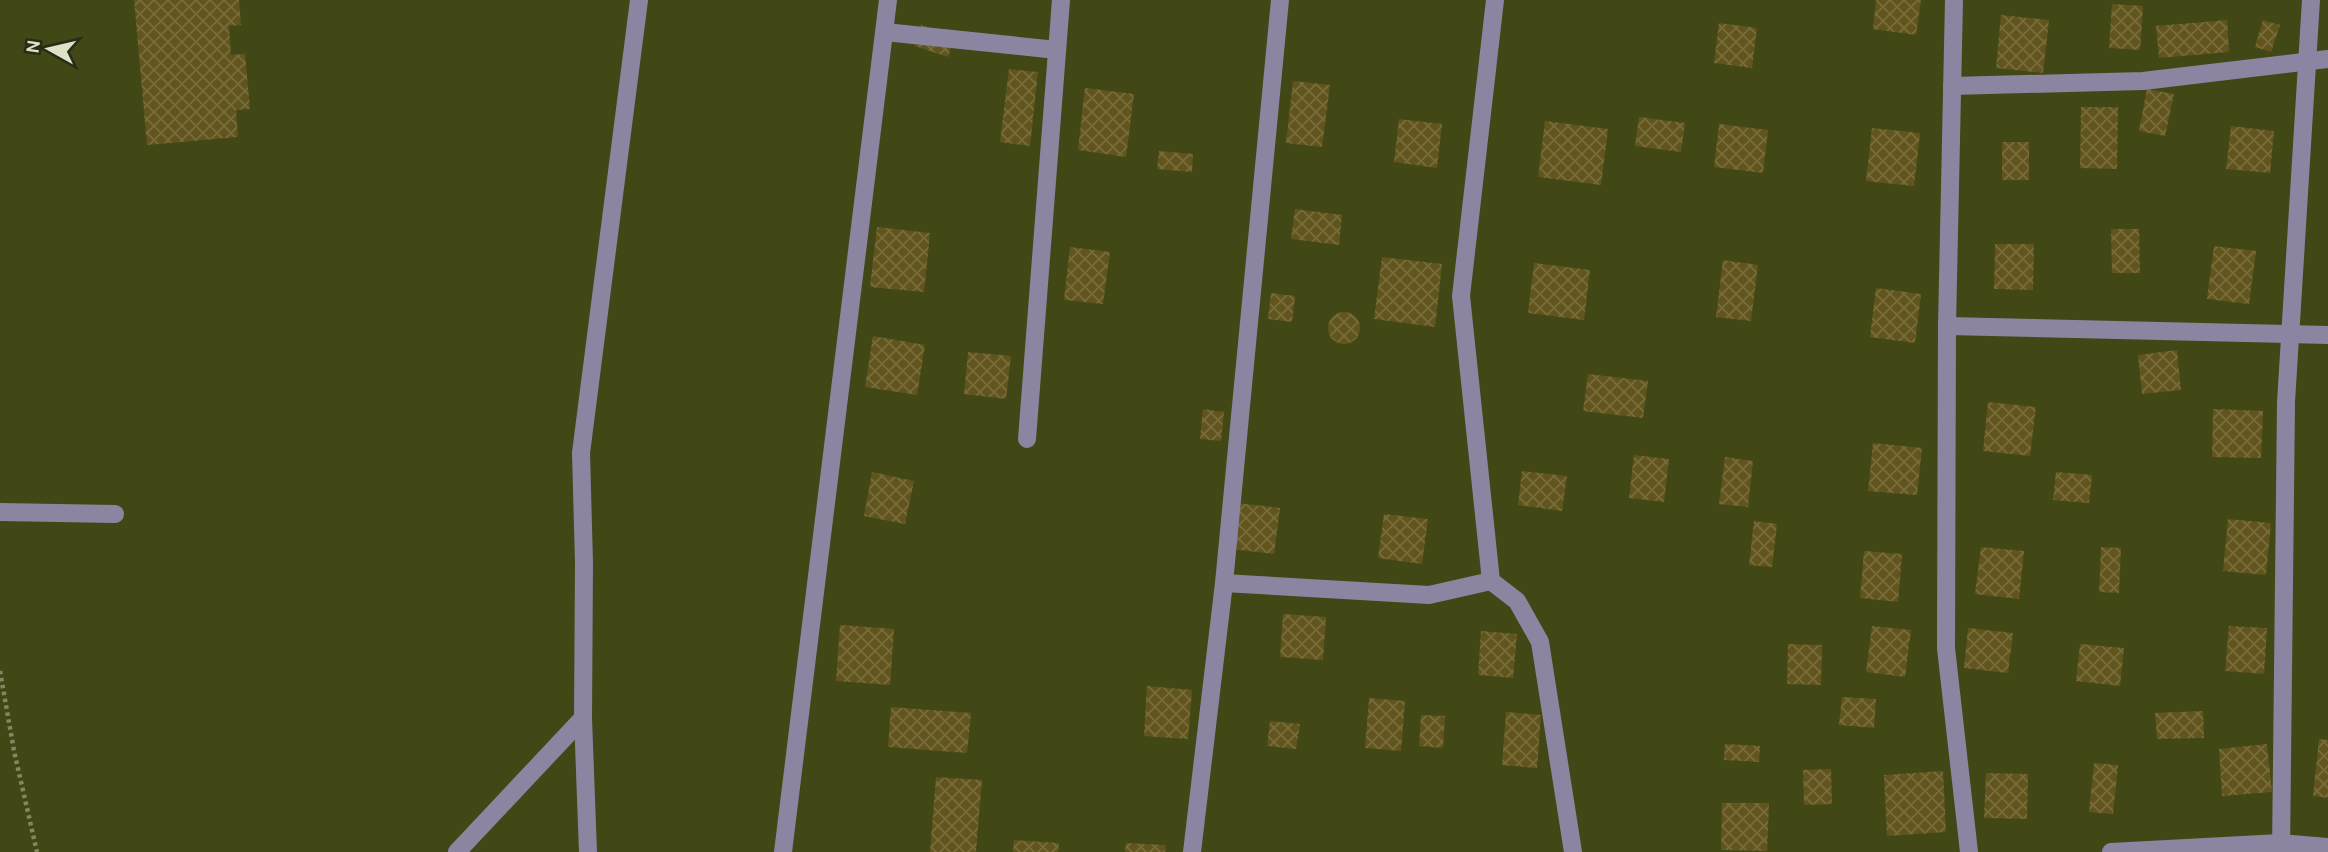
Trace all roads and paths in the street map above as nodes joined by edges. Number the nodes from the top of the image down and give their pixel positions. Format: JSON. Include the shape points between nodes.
{"nodes":[{"id":1,"x":639,"y":0,"type":"edge"},
{"id":2,"x":888,"y":0,"type":"edge"},
{"id":3,"x":1061,"y":0,"type":"edge"},
{"id":4,"x":1280,"y":0,"type":"edge"},
{"id":5,"x":1495,"y":0,"type":"edge"},
{"id":6,"x":1954,"y":0,"type":"edge"},
{"id":7,"x":2311,"y":0,"type":"edge"},
{"id":8,"x":885,"y":32,"type":"junction"},
{"id":9,"x":1057,"y":50,"type":"junction"},
{"id":10,"x":2328,"y":59,"type":"edge"},
{"id":11,"x":2307,"y":63,"type":"junction"},
{"id":12,"x":1952,"y":86,"type":"junction"},
{"id":13,"x":1947,"y":326,"type":"junction"},
{"id":14,"x":2290,"y":335,"type":"junction"},
{"id":15,"x":2328,"y":335,"type":"edge"},
{"id":16,"x":1027,"y":439,"type":"dead end"},
{"id":17,"x":0,"y":513,"type":"edge"},
{"id":18,"x":115,"y":514,"type":"dead end"},
{"id":19,"x":1491,"y":581,"type":"junction"},
{"id":20,"x":1224,"y":583,"type":"junction"},
{"id":21,"x":0,"y":671,"type":"edge"},
{"id":22,"x":583,"y":718,"type":"junction"},
{"id":23,"x":2281,"y":847,"type":"edge"},
{"id":24,"x":2328,"y":847,"type":"edge"},
{"id":25,"x":37,"y":852,"type":"edge"},
{"id":26,"x":457,"y":852,"type":"edge"},
{"id":27,"x":588,"y":852,"type":"edge"},
{"id":28,"x":783,"y":852,"type":"edge"},
{"id":29,"x":1192,"y":852,"type":"edge"},
{"id":30,"x":1573,"y":852,"type":"edge"},
{"id":31,"x":1969,"y":852,"type":"edge"},
{"id":32,"x":2111,"y":852,"type":"edge"}],
"edges":[{"from":1,"to":22,"type":"street","via":[[581,453]]},
{"from":2,"to":8,"type":"street"},
{"from":3,"to":9,"type":"street"},
{"from":4,"to":20,"type":"street"},
{"from":5,"to":19,"type":"street","via":[[1461,296]]},
{"from":6,"to":12,"type":"street"},
{"from":7,"to":11,"type":"street"},
{"from":8,"to":9,"type":"street"},
{"from":8,"to":28,"type":"street"},
{"from":9,"to":16,"type":"street"},
{"from":10,"to":11,"type":"street"},
{"from":11,"to":12,"type":"street","via":[[2143,81]]},
{"from":11,"to":14,"type":"street"},
{"from":12,"to":13,"type":"street"},
{"from":13,"to":14,"type":"street"},
{"from":13,"to":31,"type":"street","via":[[1946,648]]},
{"from":14,"to":15,"type":"street"},
{"from":14,"to":23,"type":"street"},
{"from":17,"to":18,"type":"street"},
{"from":19,"to":20,"type":"street","via":[[1429,595]]},
{"from":19,"to":30,"type":"street","via":[[1517,601],[1540,642]]},
{"from":20,"to":29,"type":"street"},
{"from":21,"to":25,"type":"path"},
{"from":22,"to":26,"type":"street"},
{"from":22,"to":27,"type":"street"},
{"from":23,"to":24,"type":"street"},
{"from":23,"to":32,"type":"street"}]}
